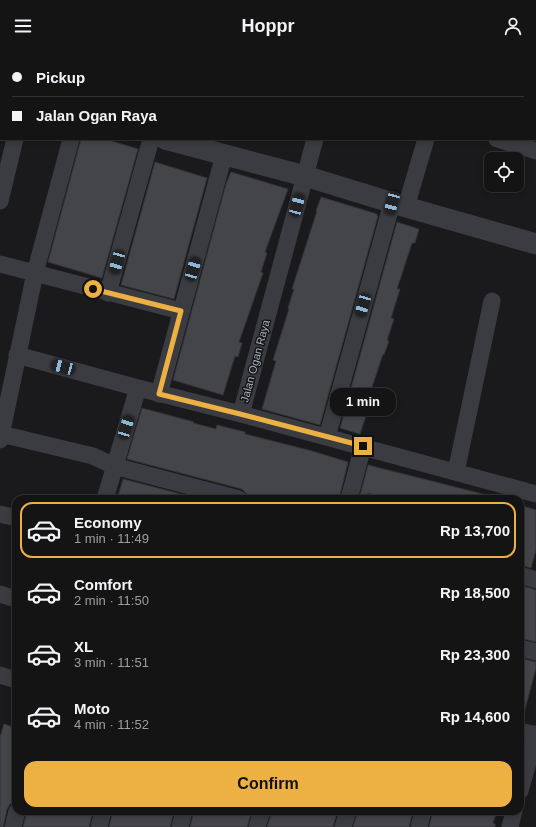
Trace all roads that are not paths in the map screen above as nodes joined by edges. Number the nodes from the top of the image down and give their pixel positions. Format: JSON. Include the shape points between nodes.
{"nodes":[{"id":1,"x":15,"y":140,"type":"edge"},
{"id":2,"x":71,"y":140,"type":"edge"},
{"id":3,"x":151,"y":140,"type":"edge"},
{"id":4,"x":169,"y":140,"type":"edge"},
{"id":5,"x":315,"y":140,"type":"edge"},
{"id":6,"x":426,"y":140,"type":"edge"},
{"id":7,"x":499,"y":140,"type":"edge"},
{"id":8,"x":536,"y":151,"type":"edge"},
{"id":9,"x":224,"y":155,"type":"junction"},
{"id":10,"x":305,"y":176,"type":"junction"},
{"id":11,"x":0,"y":201,"type":"edge"},
{"id":12,"x":399,"y":205,"type":"junction"},
{"id":13,"x":536,"y":244,"type":"edge"},
{"id":14,"x":0,"y":264,"type":"edge"},
{"id":15,"x":35,"y":273,"type":"junction"},
{"id":16,"x":108,"y":293,"type":"junction"},
{"id":17,"x":492,"y":301,"type":"dead end"},
{"id":18,"x":181,"y":311,"type":"junction"},
{"id":19,"x":17,"y":355,"type":"junction"},
{"id":20,"x":138,"y":388,"type":"junction"},
{"id":21,"x":159,"y":394,"type":"junction"},
{"id":22,"x":240,"y":414,"type":"junction"},
{"id":23,"x":1,"y":437,"type":"edge"},
{"id":24,"x":327,"y":437,"type":"junction"},
{"id":25,"x":363,"y":446,"type":"junction"},
{"id":26,"x":114,"y":466,"type":"junction"},
{"id":27,"x":456,"y":472,"type":"junction"},
{"id":28,"x":536,"y":494,"type":"edge"},
{"id":29,"x":106,"y":495,"type":"edge"},
{"id":30,"x":224,"y":495,"type":"edge"},
{"id":31,"x":350,"y":495,"type":"edge"},
{"id":32,"x":0,"y":514,"type":"edge"},
{"id":33,"x":12,"y":517,"type":"edge"},
{"id":34,"x":524,"y":576,"type":"edge"},
{"id":35,"x":536,"y":580,"type":"edge"},
{"id":36,"x":0,"y":594,"type":"edge"},
{"id":37,"x":12,"y":598,"type":"edge"},
{"id":38,"x":524,"y":649,"type":"edge"},
{"id":39,"x":536,"y":652,"type":"edge"},
{"id":40,"x":0,"y":676,"type":"edge"},
{"id":41,"x":12,"y":679,"type":"edge"},
{"id":42,"x":524,"y":732,"type":"edge"},
{"id":43,"x":536,"y":734,"type":"edge"},
{"id":44,"x":524,"y":777,"type":"edge"},
{"id":45,"x":16,"y":815,"type":"edge"},
{"id":46,"x":102,"y":815,"type":"edge"},
{"id":47,"x":183,"y":815,"type":"edge"},
{"id":48,"x":261,"y":815,"type":"edge"},
{"id":49,"x":347,"y":815,"type":"edge"},
{"id":50,"x":422,"y":815,"type":"edge"},
{"id":51,"x":513,"y":815,"type":"edge"},
{"id":52,"x":13,"y":827,"type":"edge"},
{"id":53,"x":99,"y":827,"type":"edge"},
{"id":54,"x":180,"y":827,"type":"edge"},
{"id":55,"x":257,"y":827,"type":"edge"},
{"id":56,"x":343,"y":827,"type":"edge"},
{"id":57,"x":419,"y":827,"type":"edge"},
{"id":58,"x":510,"y":827,"type":"edge"}],
"edges":[{"from":1,"to":11,"type":"street"},
{"from":2,"to":15,"type":"street"},
{"from":3,"to":16,"type":"street"},
{"from":4,"to":9,"type":"street"},
{"from":5,"to":10,"type":"street","name":"Jalan Ogan Raya"},
{"from":6,"to":12,"type":"street"},
{"from":7,"to":8,"type":"street"},
{"from":9,"to":10,"type":"street"},
{"from":9,"to":18,"type":"street"},
{"from":10,"to":12,"type":"street"},
{"from":10,"to":22,"type":"street","name":"Jalan Ogan Raya"},
{"from":12,"to":13,"type":"street"},
{"from":12,"to":24,"type":"street"},
{"from":14,"to":15,"type":"street"},
{"from":15,"to":16,"type":"street"},
{"from":15,"to":19,"type":"street"},
{"from":16,"to":18,"type":"street"},
{"from":17,"to":27,"type":"street"},
{"from":18,"to":21,"type":"street"},
{"from":19,"to":20,"type":"street"},
{"from":19,"to":23,"type":"street"},
{"from":20,"to":21,"type":"street"},
{"from":20,"to":26,"type":"street"},
{"from":21,"to":22,"type":"street"},
{"from":22,"to":24,"type":"street","name":"Jalan Ogan Raya"},
{"from":23,"to":26,"type":"street","via":[[93,456]]},
{"from":24,"to":25,"type":"street","name":"Jalan Ogan Raya"},
{"from":25,"to":27,"type":"street","name":"Jalan Ogan Raya"},
{"from":25,"to":31,"type":"street"},
{"from":26,"to":29,"type":"street"},
{"from":26,"to":30,"type":"street"},
{"from":27,"to":28,"type":"street","name":"Jalan Ogan Raya"},
{"from":32,"to":33,"type":"street"},
{"from":34,"to":35,"type":"street"},
{"from":36,"to":37,"type":"street"},
{"from":38,"to":39,"type":"street"},
{"from":40,"to":41,"type":"street"},
{"from":42,"to":43,"type":"street"},
{"from":43,"to":44,"type":"street"},
{"from":45,"to":52,"type":"street"},
{"from":46,"to":53,"type":"street"},
{"from":47,"to":54,"type":"street"},
{"from":48,"to":55,"type":"street"},
{"from":49,"to":56,"type":"street"},
{"from":50,"to":57,"type":"street"},
{"from":51,"to":58,"type":"street"}]}
